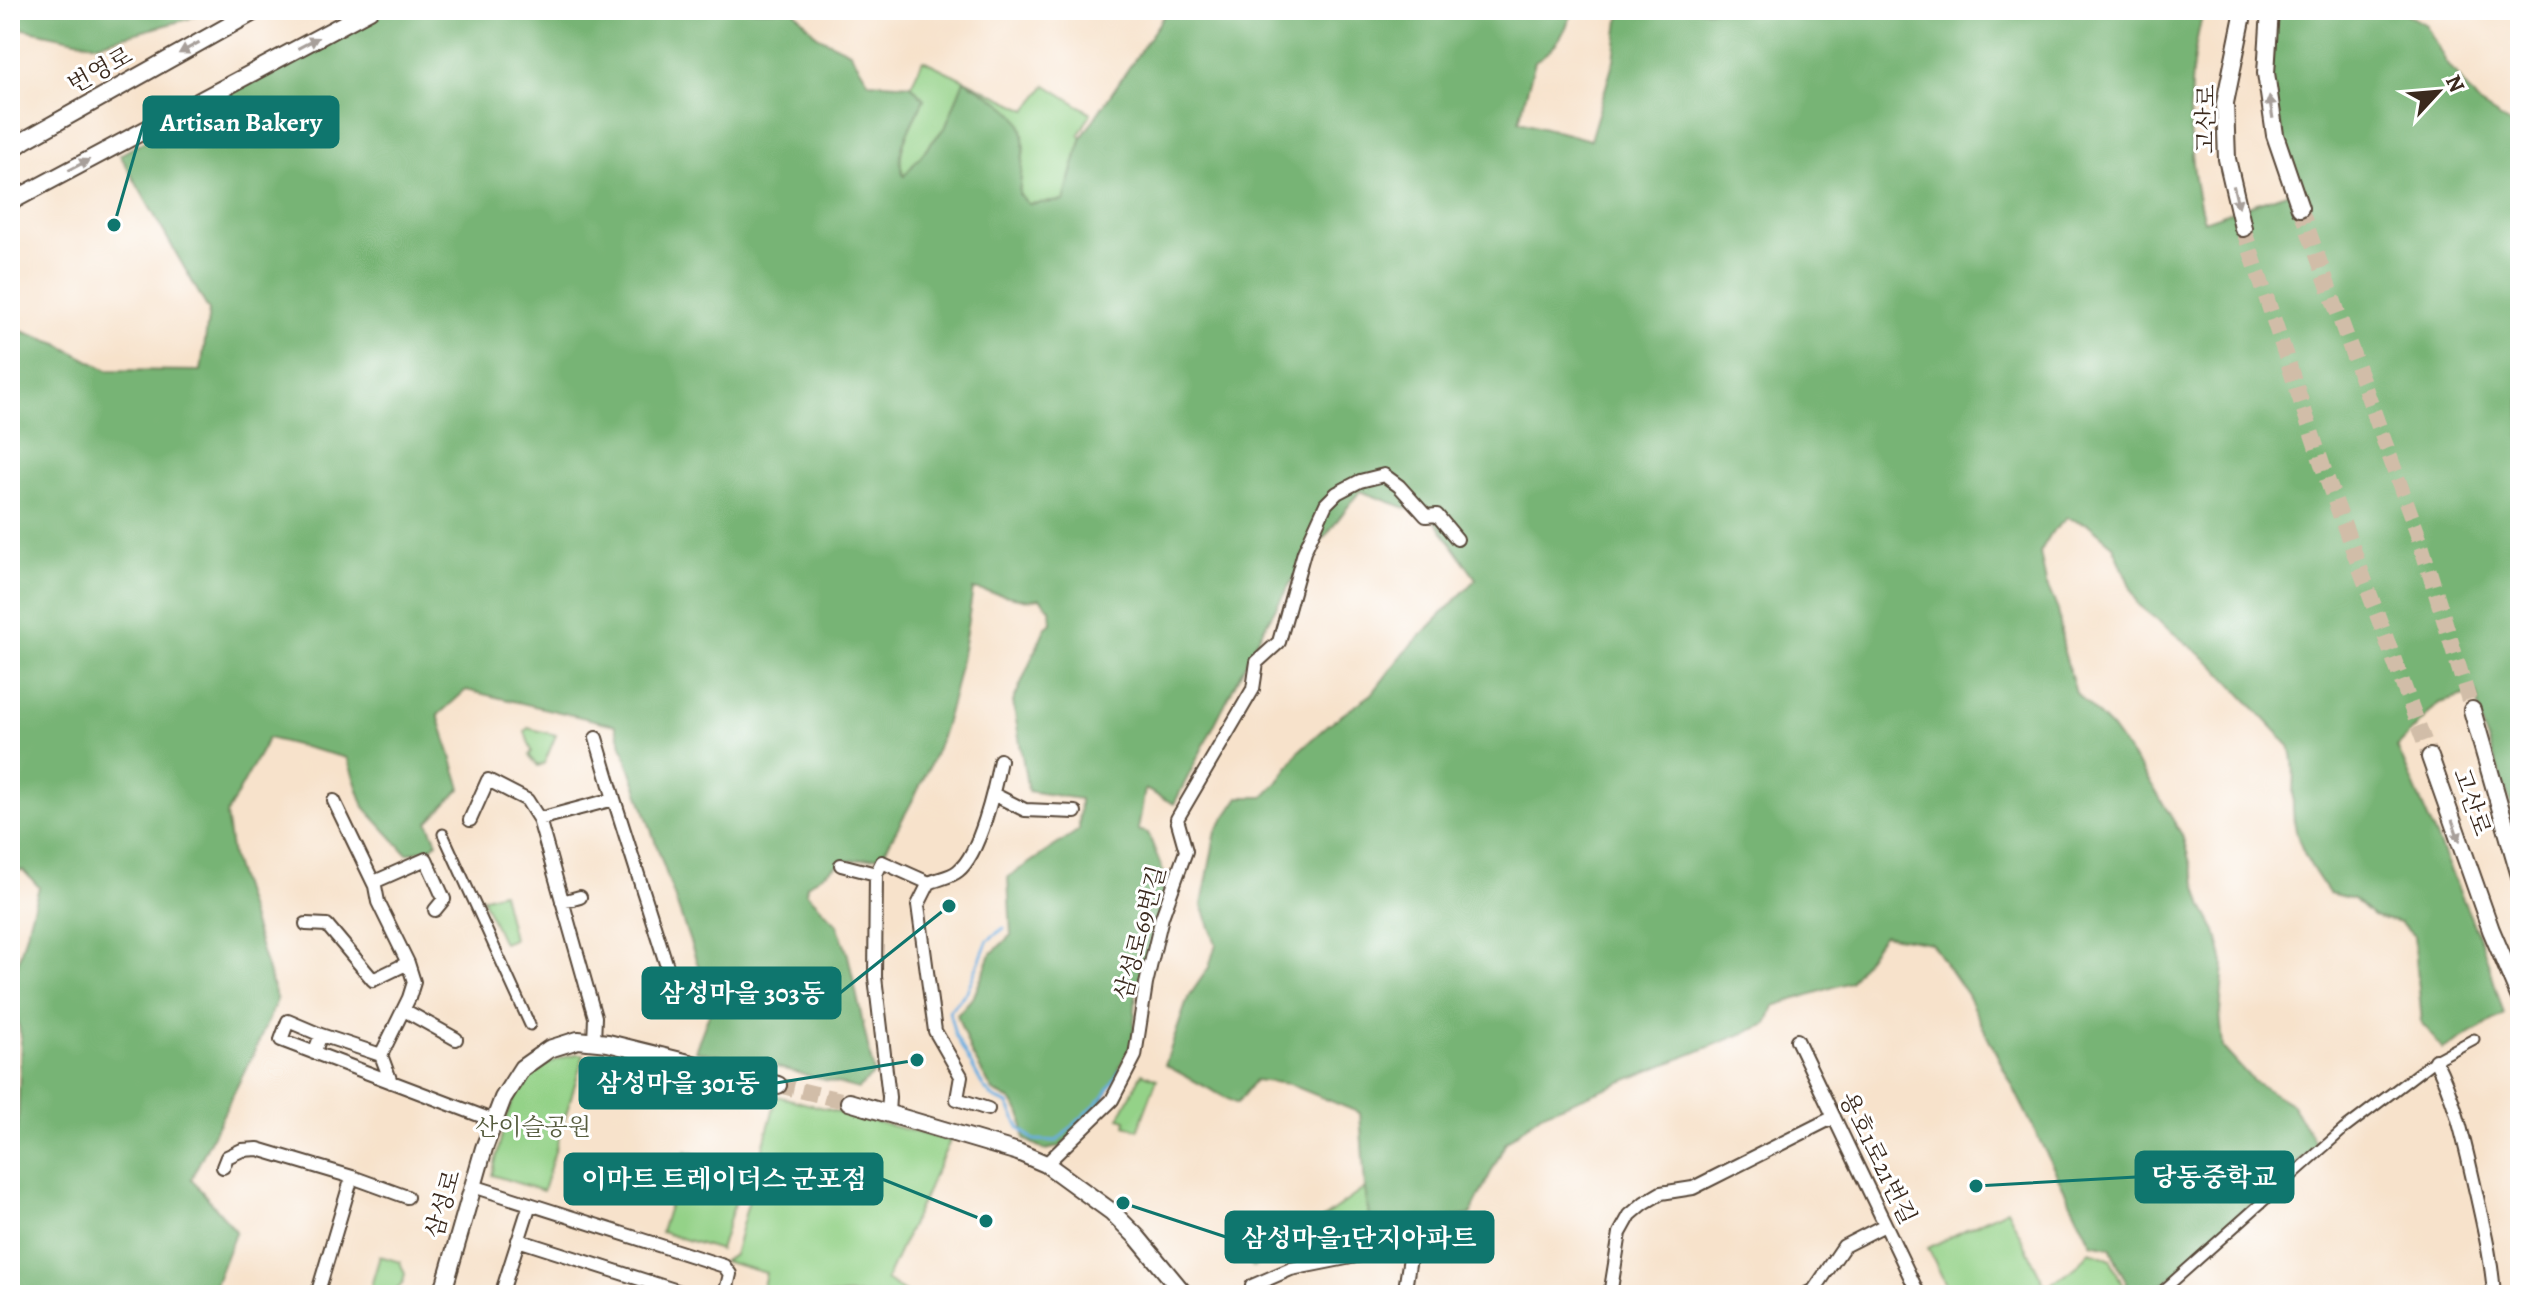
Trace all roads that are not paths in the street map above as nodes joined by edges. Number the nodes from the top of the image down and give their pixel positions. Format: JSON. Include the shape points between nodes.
{"nodes":[{"id":1,"x":257,"y":10,"type":"edge"},
{"id":2,"x":370,"y":10,"type":"edge"},
{"id":3,"x":2244,"y":10,"type":"edge"},
{"id":4,"x":2270,"y":10,"type":"edge"},
{"id":5,"x":10,"y":151,"type":"edge"},
{"id":6,"x":10,"y":202,"type":"edge"},
{"id":7,"x":2300,"y":208,"type":"tunnel mouth"},
{"id":8,"x":2243,"y":228,"type":"tunnel mouth"},
{"id":9,"x":1457,"y":539,"type":"dead end"},
{"id":10,"x":2472,"y":710,"type":"tunnel mouth"},
{"id":11,"x":596,"y":738,"type":"dead end"},
{"id":12,"x":2430,"y":757,"type":"tunnel mouth"},
{"id":13,"x":1000,"y":760,"type":"dead end"},
{"id":14,"x":993,"y":794,"type":"junction"},
{"id":15,"x":614,"y":799,"type":"junction"},
{"id":16,"x":334,"y":801,"type":"dead end"},
{"id":17,"x":1075,"y":812,"type":"dead end"},
{"id":18,"x":539,"y":819,"type":"junction"},
{"id":19,"x":470,"y":820,"type":"dead end"},
{"id":20,"x":443,"y":834,"type":"dead end"},
{"id":21,"x":841,"y":865,"type":"dead end"},
{"id":22,"x":879,"y":868,"type":"junction"},
{"id":23,"x":2520,"y":876,"type":"edge"},
{"id":24,"x":374,"y":882,"type":"junction"},
{"id":25,"x":929,"y":883,"type":"junction"},
{"id":26,"x":580,"y":897,"type":"dead end"},
{"id":27,"x":562,"y":902,"type":"junction"},
{"id":28,"x":435,"y":910,"type":"dead end"},
{"id":29,"x":306,"y":924,"type":"dead end"},
{"id":30,"x":408,"y":963,"type":"junction"},
{"id":31,"x":670,"y":976,"type":"dead end"},
{"id":32,"x":2520,"y":998,"type":"edge"},
{"id":33,"x":404,"y":1010,"type":"junction"},
{"id":34,"x":530,"y":1025,"type":"dead end"},
{"id":35,"x":321,"y":1035,"type":"junction"},
{"id":36,"x":456,"y":1039,"type":"dead end"},
{"id":37,"x":2474,"y":1039,"type":"dead end"},
{"id":38,"x":1797,"y":1040,"type":"dead end"},
{"id":39,"x":594,"y":1042,"type":"junction"},
{"id":40,"x":314,"y":1053,"type":"junction"},
{"id":41,"x":381,"y":1055,"type":"junction"},
{"id":42,"x":2435,"y":1060,"type":"junction"},
{"id":43,"x":391,"y":1082,"type":"junction"},
{"id":44,"x":778,"y":1085,"type":"tunnel mouth"},
{"id":45,"x":849,"y":1102,"type":"tunnel mouth"},
{"id":46,"x":988,"y":1109,"type":"dead end"},
{"id":47,"x":888,"y":1115,"type":"junction"},
{"id":48,"x":1834,"y":1117,"type":"junction"},
{"id":49,"x":494,"y":1121,"type":"junction"},
{"id":50,"x":1046,"y":1164,"type":"junction"},
{"id":51,"x":223,"y":1167,"type":"dead end"},
{"id":52,"x":352,"y":1177,"type":"junction"},
{"id":53,"x":473,"y":1186,"type":"junction"},
{"id":54,"x":407,"y":1197,"type":"dead end"},
{"id":55,"x":530,"y":1204,"type":"junction"},
{"id":56,"x":1885,"y":1225,"type":"junction"},
{"id":57,"x":518,"y":1240,"type":"junction"},
{"id":58,"x":446,"y":1294,"type":"edge"},
{"id":59,"x":317,"y":1295,"type":"edge"},
{"id":60,"x":501,"y":1295,"type":"edge"},
{"id":61,"x":690,"y":1295,"type":"edge"},
{"id":62,"x":725,"y":1295,"type":"edge"},
{"id":63,"x":1185,"y":1295,"type":"edge"},
{"id":64,"x":1256,"y":1295,"type":"edge"},
{"id":65,"x":1404,"y":1295,"type":"edge"},
{"id":66,"x":1610,"y":1295,"type":"edge"},
{"id":67,"x":1804,"y":1295,"type":"edge"},
{"id":68,"x":1919,"y":1295,"type":"edge"},
{"id":69,"x":2158,"y":1295,"type":"edge"},
{"id":70,"x":2494,"y":1295,"type":"edge"}],
"edges":[{"from":1,"to":5,"type":"street","name":"번영로","one_way":true},
{"from":6,"to":2,"type":"street","one_way":true},
{"from":3,"to":8,"type":"street","name":"고산로","one_way":true,"via":[[2225,103],[2227,159]]},
{"from":7,"to":4,"type":"street","one_way":true,"via":[[2275,135],[2266,73]]},
{"from":9,"to":50,"type":"street","name":"삼성로69번길","via":[[1437,515],[1426,516],[1384,475],[1348,487],[1326,504],[1304,552],[1279,642],[1257,662],[1253,689],[1177,819],[1186,851],[1162,917],[1135,1056],[1112,1100]]},
{"from":10,"to":23,"type":"street","name":"고산로"},
{"from":11,"to":15,"type":"street"},
{"from":12,"to":32,"type":"street","name":"고산로","one_way":true},
{"from":13,"to":14,"type":"street"},
{"from":14,"to":17,"type":"street","via":[[1025,810]]},
{"from":14,"to":25,"type":"street","via":[[973,850],[958,871]]},
{"from":15,"to":18,"type":"street"},
{"from":15,"to":31,"type":"street"},
{"from":16,"to":24,"type":"street"},
{"from":18,"to":19,"type":"street","via":[[527,800],[488,780]]},
{"from":18,"to":27,"type":"street"},
{"from":20,"to":34,"type":"street"},
{"from":21,"to":22,"type":"street"},
{"from":22,"to":25,"type":"street"},
{"from":22,"to":47,"type":"street","via":[[875,977]]},
{"from":24,"to":28,"type":"street","via":[[426,859],[444,899]]},
{"from":24,"to":30,"type":"street","via":[[378,902]]},
{"from":25,"to":46,"type":"street","via":[[918,905],[935,1031],[961,1076],[957,1099]]},
{"from":26,"to":27,"type":"street"},
{"from":27,"to":39,"type":"street","via":[[595,1017]]},
{"from":29,"to":30,"type":"street","via":[[327,925],[373,980]]},
{"from":30,"to":33,"type":"street","via":[[414,982]]},
{"from":33,"to":36,"type":"street"},
{"from":33,"to":41,"type":"street"},
{"from":35,"to":40,"type":"street"},
{"from":35,"to":40,"type":"street","via":[[288,1021],[281,1040]]},
{"from":35,"to":41,"type":"street"},
{"from":37,"to":42,"type":"street"},
{"from":38,"to":48,"type":"street","name":"용호1로21번길"},
{"from":39,"to":44,"type":"street","name":"삼성로"},
{"from":39,"to":49,"type":"street","name":"삼성로","via":[[578,1040],[549,1049],[522,1068]]},
{"from":40,"to":43,"type":"street"},
{"from":41,"to":43,"type":"street"},
{"from":42,"to":69,"type":"street","via":[[2343,1130]]},
{"from":42,"to":70,"type":"street","via":[[2454,1104],[2468,1159]]},
{"from":43,"to":49,"type":"street"},
{"from":45,"to":47,"type":"street"},
{"from":47,"to":50,"type":"street"},
{"from":48,"to":56,"type":"street","name":"용호1로21번길"},
{"from":48,"to":66,"type":"street","via":[[1693,1188],[1661,1193],[1644,1203],[1620,1233]]},
{"from":49,"to":53,"type":"street","name":"삼성로"},
{"from":50,"to":63,"type":"street","via":[[1112,1212]]},
{"from":51,"to":52,"type":"street","via":[[227,1157],[258,1149]]},
{"from":52,"to":54,"type":"street"},
{"from":52,"to":59,"type":"street"},
{"from":53,"to":55,"type":"street"},
{"from":53,"to":58,"type":"street","name":"삼성로"},
{"from":55,"to":57,"type":"street"},
{"from":55,"to":62,"type":"street","via":[[724,1266],[730,1274]]},
{"from":56,"to":67,"type":"street","via":[[1844,1246],[1814,1290]]},
{"from":56,"to":68,"type":"street","name":"용호1로21번길"},
{"from":57,"to":60,"type":"street"},
{"from":57,"to":61,"type":"street"},
{"from":64,"to":65,"type":"street","via":[[1252,1286],[1291,1269],[1412,1245]]}]}
